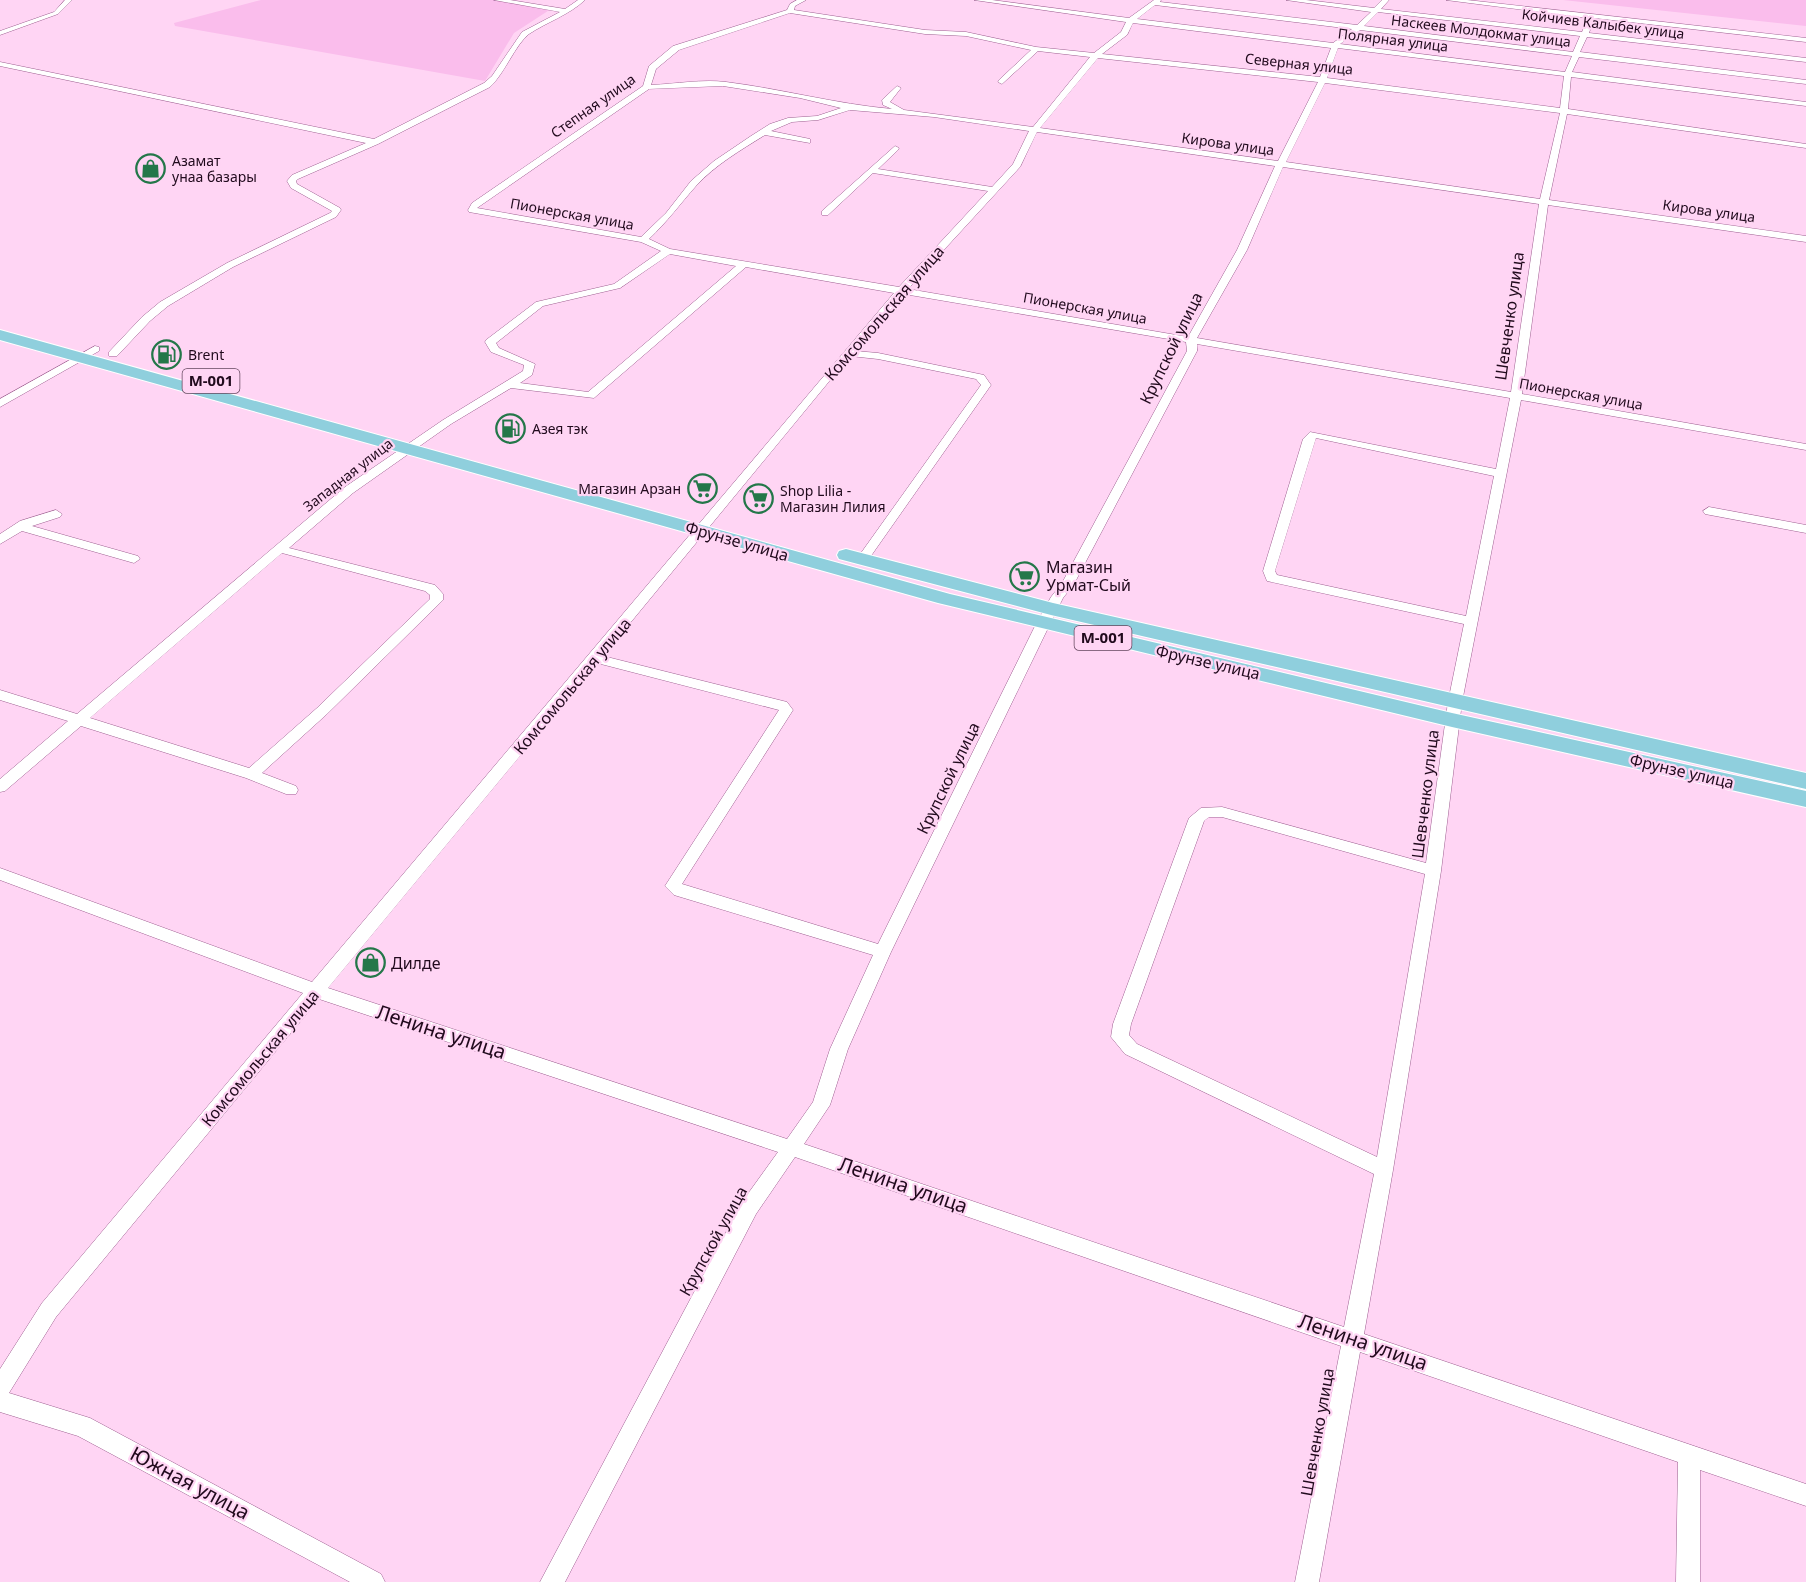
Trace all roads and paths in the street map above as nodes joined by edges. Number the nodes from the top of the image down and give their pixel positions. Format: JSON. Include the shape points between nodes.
{"nodes":[{"id":1,"x":69,"y":0,"type":"edge"},
{"id":2,"x":497,"y":0,"type":"edge"},
{"id":3,"x":582,"y":0,"type":"edge"},
{"id":4,"x":803,"y":0,"type":"edge"},
{"id":5,"x":977,"y":0,"type":"edge"},
{"id":6,"x":1289,"y":0,"type":"edge"},
{"id":7,"x":1449,"y":0,"type":"edge"},
{"id":8,"x":1156,"y":2,"type":"edge"},
{"id":9,"x":1381,"y":6,"type":"edge"},
{"id":10,"x":567,"y":11,"type":"junction"},
{"id":11,"x":790,"y":11,"type":"junction"},
{"id":12,"x":1592,"y":16,"type":"junction"},
{"id":13,"x":1130,"y":21,"type":"junction"},
{"id":14,"x":1358,"y":28,"type":"junction"},
{"id":15,"x":0,"y":33,"type":"edge"},
{"id":16,"x":1584,"y":34,"type":"junction"},
{"id":17,"x":1806,"y":40,"type":"edge"},
{"id":18,"x":1336,"y":45,"type":"junction"},
{"id":19,"x":1036,"y":49,"type":"junction"},
{"id":20,"x":1576,"y":54,"type":"junction"},
{"id":21,"x":1096,"y":56,"type":"junction"},
{"id":22,"x":1806,"y":60,"type":"edge"},
{"id":23,"x":0,"y":64,"type":"edge"},
{"id":24,"x":1568,"y":73,"type":"junction"},
{"id":25,"x":1323,"y":80,"type":"junction"},
{"id":26,"x":1002,"y":82,"type":"dead end"},
{"id":27,"x":1806,"y":82,"type":"edge"},
{"id":28,"x":647,"y":87,"type":"junction"},
{"id":29,"x":897,"y":88,"type":"dead end"},
{"id":30,"x":1806,"y":104,"type":"edge"},
{"id":31,"x":849,"y":108,"type":"junction"},
{"id":32,"x":1564,"y":111,"type":"junction"},
{"id":33,"x":904,"y":112,"type":"junction"},
{"id":34,"x":1034,"y":130,"type":"junction"},
{"id":35,"x":764,"y":132,"type":"junction"},
{"id":36,"x":807,"y":141,"type":"dead end"},
{"id":37,"x":375,"y":142,"type":"junction"},
{"id":38,"x":1806,"y":146,"type":"edge"},
{"id":39,"x":895,"y":148,"type":"dead end"},
{"id":40,"x":1280,"y":165,"type":"junction"},
{"id":41,"x":871,"y":170,"type":"junction"},
{"id":42,"x":995,"y":190,"type":"junction"},
{"id":43,"x":1544,"y":201,"type":"junction"},
{"id":44,"x":475,"y":205,"type":"joint"},
{"id":45,"x":825,"y":213,"type":"dead end"},
{"id":46,"x":1806,"y":239,"type":"edge"},
{"id":47,"x":642,"y":240,"type":"junction"},
{"id":48,"x":668,"y":251,"type":"junction"},
{"id":49,"x":744,"y":264,"type":"junction"},
{"id":50,"x":901,"y":291,"type":"junction"},
{"id":51,"x":0,"y":322,"type":"edge"},
{"id":52,"x":0,"y":335,"type":"edge"},
{"id":53,"x":1191,"y":340,"type":"junction"},
{"id":54,"x":94,"y":349,"type":"junction"},
{"id":55,"x":847,"y":353,"type":"junction"},
{"id":56,"x":113,"y":354,"type":"junction"},
{"id":57,"x":79,"y":357,"type":"junction"},
{"id":58,"x":194,"y":376,"type":"junction"},
{"id":59,"x":507,"y":384,"type":"junction"},
{"id":60,"x":178,"y":385,"type":"junction"},
{"id":61,"x":1516,"y":396,"type":"junction"},
{"id":62,"x":0,"y":404,"type":"edge"},
{"id":63,"x":414,"y":444,"type":"junction"},
{"id":64,"x":1806,"y":447,"type":"edge"},
{"id":65,"x":1502,"y":474,"type":"junction"},
{"id":66,"x":1709,"y":511,"type":"dead end"},
{"id":67,"x":56,"y":514,"type":"dead end"},
{"id":68,"x":704,"y":524,"type":"junction"},
{"id":69,"x":20,"y":526,"type":"junction"},
{"id":70,"x":1806,"y":529,"type":"edge"},
{"id":71,"x":0,"y":540,"type":"edge"},
{"id":72,"x":280,"y":549,"type":"junction"},
{"id":73,"x":134,"y":559,"type":"dead end"},
{"id":74,"x":862,"y":560,"type":"junction"},
{"id":75,"x":1047,"y":616,"type":"junction"},
{"id":76,"x":1470,"y":621,"type":"junction"},
{"id":77,"x":595,"y":658,"type":"junction"},
{"id":78,"x":0,"y":694,"type":"edge"},
{"id":79,"x":1454,"y":711,"type":"junction"},
{"id":80,"x":81,"y":719,"type":"junction"},
{"id":81,"x":251,"y":774,"type":"junction"},
{"id":82,"x":1806,"y":781,"type":"edge"},
{"id":83,"x":0,"y":787,"type":"edge"},
{"id":84,"x":291,"y":790,"type":"dead end"},
{"id":85,"x":1806,"y":799,"type":"edge"},
{"id":86,"x":1433,"y":871,"type":"junction"},
{"id":87,"x":0,"y":874,"type":"edge"},
{"id":88,"x":883,"y":952,"type":"junction"},
{"id":89,"x":317,"y":991,"type":"junction"},
{"id":90,"x":791,"y":1148,"type":"junction"},
{"id":91,"x":1384,"y":1170,"type":"junction"},
{"id":92,"x":1352,"y":1338,"type":"junction"},
{"id":93,"x":0,"y":1388,"type":"edge"},
{"id":94,"x":0,"y":1401,"type":"edge"},
{"id":95,"x":1689,"y":1454,"type":"junction"},
{"id":96,"x":1806,"y":1495,"type":"edge"},
{"id":97,"x":373,"y":1582,"type":"edge"},
{"id":98,"x":552,"y":1582,"type":"edge"},
{"id":99,"x":1307,"y":1582,"type":"edge"},
{"id":100,"x":1688,"y":1582,"type":"edge"}],
"edges":[{"from":1,"to":15,"type":"street","via":[[56,13]]},
{"from":2,"to":10,"type":"street"},
{"from":3,"to":10,"type":"street"},
{"from":4,"to":11,"type":"street","via":[[792,5]]},
{"from":5,"to":13,"type":"street","name":"Полярная улица"},
{"from":6,"to":9,"type":"street","name":"Койчиев Калыбек улица"},
{"from":7,"to":12,"type":"street"},
{"from":8,"to":13,"type":"street","name":"Комсомольская улица"},
{"from":8,"to":14,"type":"street","name":"Наскеев Молдокмат улица"},
{"from":9,"to":14,"type":"street"},
{"from":9,"to":16,"type":"street","name":"Койчиев Калыбек улица"},
{"from":10,"to":37,"type":"street","via":[[525,34],[487,85]]},
{"from":11,"to":19,"type":"street","name":"Северная улица","via":[[925,32],[966,34]]},
{"from":11,"to":28,"type":"street","name":"Степная улица","via":[[676,48],[652,68]]},
{"from":12,"to":16,"type":"street","name":"Шевченко улица"},
{"from":12,"to":17,"type":"street"},
{"from":13,"to":18,"type":"street","name":"Полярная улица"},
{"from":13,"to":21,"type":"street","name":"Комсомольская улица","via":[[1124,33]]},
{"from":14,"to":18,"type":"street"},
{"from":14,"to":20,"type":"street","name":"Наскеев Молдокмат улица"},
{"from":16,"to":20,"type":"street","name":"Шевченко улица"},
{"from":16,"to":22,"type":"street","name":"Койчиев Калыбек улица"},
{"from":18,"to":24,"type":"street","name":"Полярная улица"},
{"from":18,"to":25,"type":"street","name":"Крупской улица"},
{"from":19,"to":21,"type":"street","name":"Северная улица"},
{"from":19,"to":26,"type":"street"},
{"from":20,"to":24,"type":"street","name":"Шевченко улица"},
{"from":20,"to":27,"type":"street","name":"Наскеев Молдокмат улица"},
{"from":21,"to":25,"type":"street","name":"Северная улица"},
{"from":21,"to":34,"type":"street","name":"Комсомольская улица"},
{"from":23,"to":37,"type":"street"},
{"from":24,"to":30,"type":"street","name":"Полярная улица"},
{"from":24,"to":32,"type":"street","name":"Шевченко улица"},
{"from":25,"to":32,"type":"street","name":"Северная улица"},
{"from":25,"to":40,"type":"street","name":"Крупской улица"},
{"from":28,"to":31,"type":"street","name":"Кирова улица","via":[[723,84]]},
{"from":28,"to":44,"type":"street","name":"Степная улица"},
{"from":29,"to":33,"type":"street","via":[[886,104]]},
{"from":31,"to":33,"type":"street","name":"Кирова улица"},
{"from":31,"to":35,"type":"street","via":[[818,118],[791,120]]},
{"from":32,"to":38,"type":"street","name":"Северная улица"},
{"from":32,"to":43,"type":"street","name":"Шевченко улица"},
{"from":33,"to":34,"type":"street","name":"Кирова улица"},
{"from":34,"to":40,"type":"street","name":"Кирова улица"},
{"from":34,"to":42,"type":"street","name":"Комсомольская улица","via":[[1017,165]]},
{"from":35,"to":36,"type":"street"},
{"from":35,"to":47,"type":"street","via":[[694,183],[669,215]]},
{"from":37,"to":56,"type":"street","via":[[291,181],[303,192],[334,207],[337,210],[333,215],[230,265],[164,304]]},
{"from":39,"to":41,"type":"street"},
{"from":40,"to":43,"type":"street","name":"Кирова улица"},
{"from":40,"to":53,"type":"street","name":"Крупской улица","via":[[1242,250]]},
{"from":41,"to":42,"type":"street"},
{"from":41,"to":45,"type":"street"},
{"from":42,"to":50,"type":"street","name":"Комсомольская улица"},
{"from":43,"to":46,"type":"street","name":"Кирова улица"},
{"from":43,"to":61,"type":"street","name":"Шевченко улица"},
{"from":44,"to":47,"type":"street","name":"Пионерская улица","via":[[472,210]]},
{"from":47,"to":48,"type":"street","name":"Пионерская улица"},
{"from":48,"to":49,"type":"street","name":"Пионерская улица"},
{"from":48,"to":59,"type":"street","name":"Западная улица","via":[[617,286],[540,304],[497,336],[490,342],[495,350],[530,364],[528,373]]},
{"from":49,"to":50,"type":"street","name":"Пионерская улица"},
{"from":49,"to":59,"type":"street","via":[[590,396]]},
{"from":50,"to":53,"type":"street","name":"Пионерская улица"},
{"from":50,"to":55,"type":"street","name":"Комсомольская улица"},
{"from":51,"to":54,"type":"main road","number":"M-001"},
{"from":52,"to":57,"type":"main road","number":"M-001"},
{"from":53,"to":61,"type":"street","name":"Пионерская улица"},
{"from":53,"to":75,"type":"street","name":"Крупской улица","via":[[1192,351],[1068,584]]},
{"from":54,"to":56,"type":"main road","number":"M-001"},
{"from":54,"to":57,"type":"street"},
{"from":55,"to":68,"type":"street","name":"Комсомольская улица"},
{"from":55,"to":74,"type":"street","via":[[980,377],[986,385]]},
{"from":56,"to":58,"type":"main road","number":"M-001"},
{"from":57,"to":60,"type":"main road","number":"M-001"},
{"from":57,"to":62,"type":"street"},
{"from":58,"to":60,"type":"main road"},
{"from":58,"to":63,"type":"main road","number":"M-001"},
{"from":59,"to":63,"type":"street","name":"Западная улица"},
{"from":60,"to":63,"type":"main road","number":"M-001"},
{"from":61,"to":64,"type":"street","name":"Пионерская улица"},
{"from":61,"to":65,"type":"street","name":"Шевченко улица"},
{"from":63,"to":68,"type":"main road","name":"Фрунзе улица","number":"M-001"},
{"from":63,"to":72,"type":"street","name":"Западная улица","via":[[349,489]]},
{"from":65,"to":76,"type":"street","name":"Шевченко улица"},
{"from":65,"to":76,"type":"street","via":[[1314,434],[1309,439],[1269,570],[1272,578]]},
{"from":66,"to":70,"type":"street"},
{"from":67,"to":69,"type":"street"},
{"from":68,"to":74,"type":"main road","name":"Фрунзе улица","number":"M-001"},
{"from":68,"to":75,"type":"main road","name":"Фрунзе улица","number":"M-001","via":[[945,599]]},
{"from":68,"to":77,"type":"street","name":"Комсомольская улица"},
{"from":69,"to":71,"type":"street"},
{"from":69,"to":73,"type":"street"},
{"from":72,"to":80,"type":"street","name":"Западная улица"},
{"from":72,"to":81,"type":"street","via":[[430,588],[437,594],[322,711]]},
{"from":74,"to":75,"type":"main road","name":"Фрунзе улица","number":"M-001"},
{"from":75,"to":79,"type":"main road","name":"Фрунзе улица","number":"M-001"},
{"from":75,"to":88,"type":"street","name":"Крупской улица"},
{"from":76,"to":79,"type":"street","name":"Шевченко улица"},
{"from":77,"to":88,"type":"street","via":[[782,705],[786,710],[673,886]]},
{"from":77,"to":89,"type":"street","name":"Комсомольская улица"},
{"from":78,"to":80,"type":"street"},
{"from":79,"to":82,"type":"main road","name":"Фрунзе улица","number":"M-001"},
{"from":79,"to":85,"type":"main road","name":"Фрунзе улица","number":"M-001"},
{"from":79,"to":86,"type":"street","name":"Шевченко улица"},
{"from":80,"to":81,"type":"street"},
{"from":80,"to":83,"type":"street","name":"Западная улица"},
{"from":81,"to":84,"type":"street"},
{"from":86,"to":91,"type":"street","name":"Шевченко улица"},
{"from":86,"to":91,"type":"street","via":[[1222,812],[1206,812],[1197,818],[1122,1024],[1120,1037],[1131,1049]]},
{"from":87,"to":89,"type":"street","name":"Ленина улица"},
{"from":88,"to":90,"type":"street","name":"Крупской улица","via":[[839,1049],[821,1105]]},
{"from":89,"to":90,"type":"street","name":"Ленина улица"},
{"from":89,"to":93,"type":"street","name":"Комсомольская улица","via":[[49,1310]]},
{"from":90,"to":92,"type":"street","name":"Ленина улица"},
{"from":90,"to":98,"type":"street","name":"Крупской улица","via":[[749,1208]]},
{"from":91,"to":92,"type":"street","name":"Шевченко улица"},
{"from":92,"to":95,"type":"street","name":"Ленина улица"},
{"from":92,"to":99,"type":"street","name":"Шевченко улица"},
{"from":94,"to":97,"type":"street","name":"Южная улица","via":[[82,1426]]},
{"from":95,"to":96,"type":"street","name":"Ленина улица"},
{"from":95,"to":100,"type":"street"}]}
